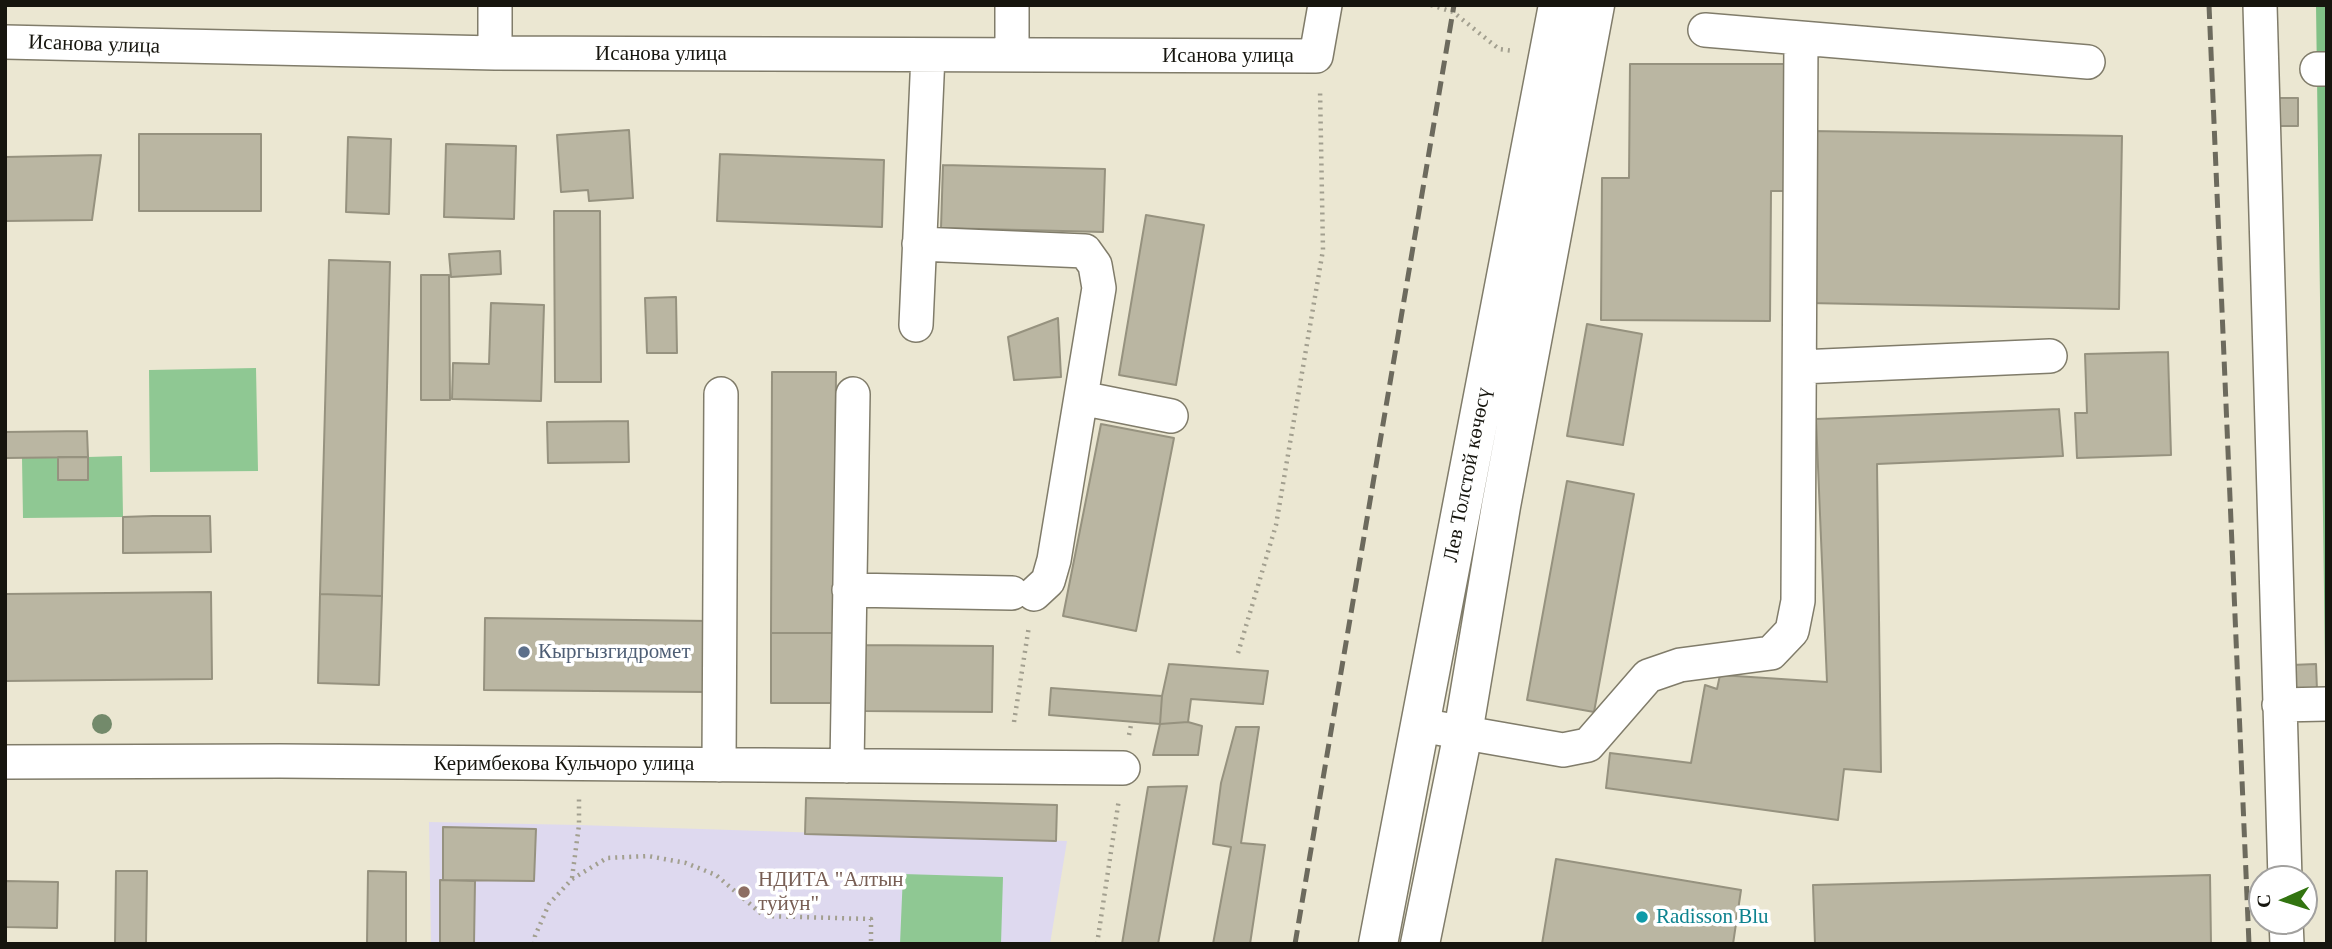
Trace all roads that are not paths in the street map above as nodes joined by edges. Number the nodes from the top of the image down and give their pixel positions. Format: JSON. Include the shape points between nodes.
{"nodes":[{"id":1,"x":495,"y":5,"type":"edge"},
{"id":2,"x":1012,"y":5,"type":"edge"},
{"id":3,"x":1325,"y":5,"type":"edge"},
{"id":4,"x":1558,"y":5,"type":"edge"},
{"id":5,"x":1595,"y":5,"type":"edge"},
{"id":6,"x":2260,"y":5,"type":"edge"},
{"id":7,"x":1705,"y":30,"type":"dead end"},
{"id":8,"x":1801,"y":38,"type":"junction"},
{"id":9,"x":5,"y":42,"type":"edge"},
{"id":10,"x":495,"y":53,"type":"junction"},
{"id":11,"x":928,"y":55,"type":"junction"},
{"id":12,"x":1012,"y":55,"type":"junction"},
{"id":13,"x":2088,"y":62,"type":"dead end"},
{"id":14,"x":919,"y":244,"type":"junction"},
{"id":15,"x":916,"y":325,"type":"dead end"},
{"id":16,"x":2050,"y":356,"type":"dead end"},
{"id":17,"x":1800,"y":367,"type":"junction"},
{"id":18,"x":721,"y":394,"type":"dead end"},
{"id":19,"x":853,"y":394,"type":"dead end"},
{"id":20,"x":1081,"y":398,"type":"junction"},
{"id":21,"x":1171,"y":416,"type":"dead end"},
{"id":22,"x":849,"y":590,"type":"junction"},
{"id":23,"x":2327,"y":704,"type":"edge"},
{"id":24,"x":2279,"y":705,"type":"junction"},
{"id":25,"x":1420,"y":725,"type":"junction"},
{"id":26,"x":1463,"y":733,"type":"junction"},
{"id":27,"x":5,"y":762,"type":"edge"},
{"id":28,"x":719,"y":765,"type":"junction"},
{"id":29,"x":847,"y":766,"type":"junction"},
{"id":30,"x":1123,"y":768,"type":"road end"},
{"id":31,"x":2285,"y":865,"type":"edge"},
{"id":32,"x":1378,"y":944,"type":"edge"},
{"id":33,"x":1420,"y":944,"type":"edge"}],
"edges":[{"from":1,"to":10,"type":"street"},
{"from":2,"to":12,"type":"street"},
{"from":3,"to":12,"type":"street","name":"Исанова улица","via":[[1316,57]]},
{"from":4,"to":25,"type":"main road","name":"Лев Толстой көчөсү"},
{"from":5,"to":26,"type":"main road","name":"Лев Толстой көчөсү"},
{"from":6,"to":24,"type":"street"},
{"from":7,"to":8,"type":"street"},
{"from":8,"to":13,"type":"street"},
{"from":8,"to":17,"type":"street"},
{"from":9,"to":10,"type":"street","name":"Исанова улица"},
{"from":10,"to":11,"type":"street","name":"Исанова улица"},
{"from":11,"to":12,"type":"street","name":"Исанова улица"},
{"from":11,"to":14,"type":"street"},
{"from":14,"to":15,"type":"street"},
{"from":14,"to":20,"type":"street","via":[[1085,251],[1095,265],[1099,288]]},
{"from":16,"to":17,"type":"street"},
{"from":17,"to":26,"type":"street","via":[[1798,601],[1792,631],[1771,653],[1680,665],[1648,676],[1588,745],[1563,750]]},
{"from":18,"to":28,"type":"street"},
{"from":19,"to":22,"type":"street"},
{"from":20,"to":21,"type":"street"},
{"from":20,"to":22,"type":"street","via":[[1048,580],[1023,594]]},
{"from":22,"to":29,"type":"street"},
{"from":23,"to":24,"type":"street"},
{"from":24,"to":31,"type":"street"},
{"from":25,"to":26,"type":"street"},
{"from":25,"to":32,"type":"main road","name":"Лев Толстой көчөсү"},
{"from":26,"to":33,"type":"main road","name":"Лев Толстой көчөсү"},
{"from":27,"to":28,"type":"street","name":"Керимбекова Кульчоро улица"},
{"from":28,"to":29,"type":"street","name":"Керимбекова Кульчоро улица"},
{"from":29,"to":30,"type":"street","name":"Керимбекова Кульчоро улица"}]}
